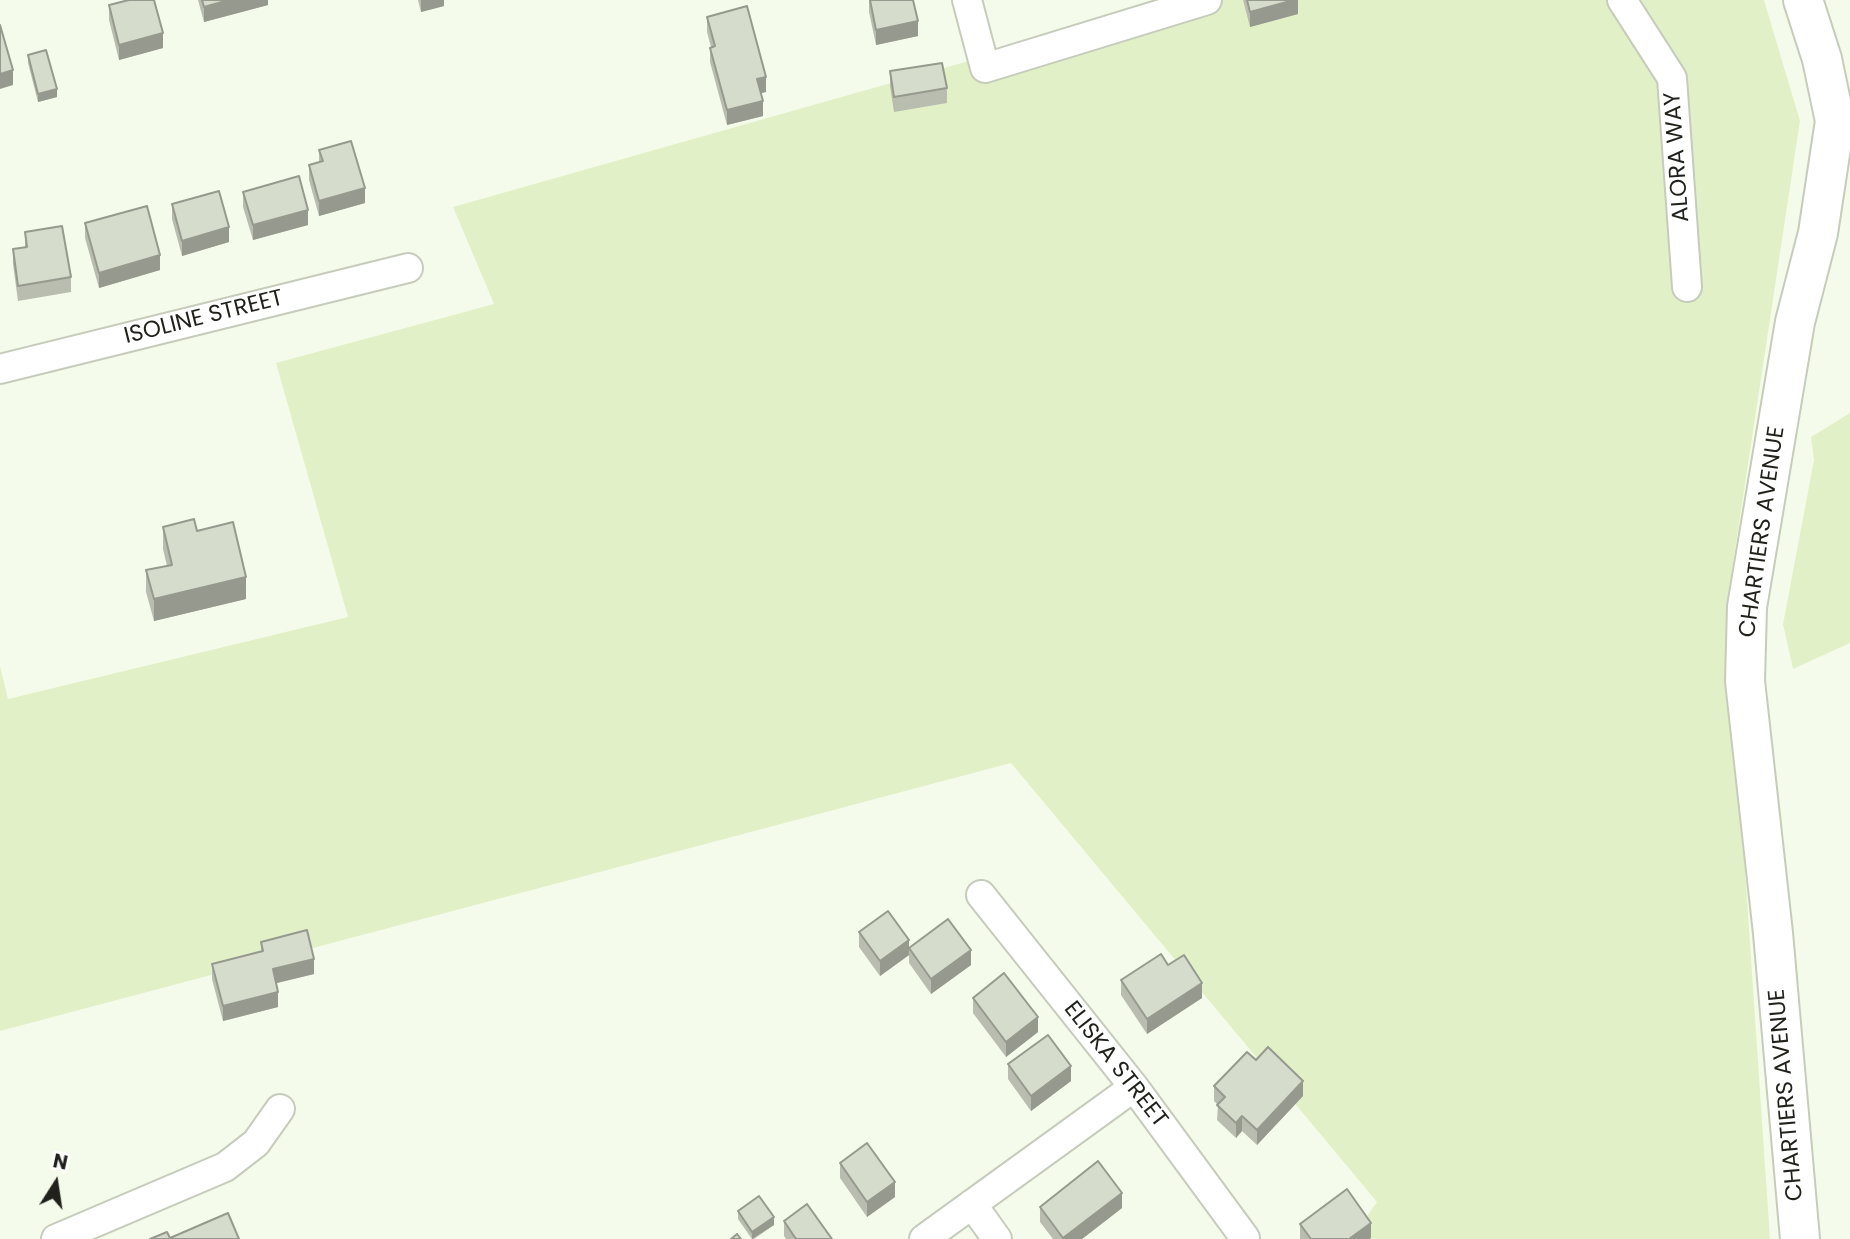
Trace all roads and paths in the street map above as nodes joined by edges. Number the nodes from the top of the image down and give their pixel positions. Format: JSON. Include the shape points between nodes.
{"nodes":[{"id":1,"x":967,"y":0,"type":"edge"},
{"id":2,"x":1207,"y":0,"type":"edge"},
{"id":3,"x":1622,"y":0,"type":"edge"},
{"id":4,"x":1803,"y":0,"type":"edge"},
{"id":5,"x":408,"y":268,"type":"dead end"},
{"id":6,"x":1687,"y":287,"type":"dead end"},
{"id":7,"x":0,"y":369,"type":"edge"},
{"id":8,"x":981,"y":895,"type":"dead end"},
{"id":9,"x":1134,"y":1087,"type":"junction"},
{"id":10,"x":280,"y":1109,"type":"dead end"},
{"id":11,"x":972,"y":1204,"type":"junction"},
{"id":12,"x":1245,"y":1238,"type":"edge"},
{"id":13,"x":56,"y":1239,"type":"edge"},
{"id":14,"x":924,"y":1239,"type":"edge"},
{"id":15,"x":997,"y":1239,"type":"edge"},
{"id":16,"x":1800,"y":1239,"type":"edge"}],
"edges":[{"from":1,"to":2,"type":"street","via":[[985,68]]},
{"from":3,"to":6,"type":"street","name":"ALORA WAY","via":[[1672,78]]},
{"from":4,"to":16,"type":"street","name":"CHARTIERS AVENUE","via":[[1822,58],[1835,121],[1818,233],[1795,322],[1747,607],[1745,681]]},
{"from":5,"to":7,"type":"street","name":"ISOLINE STREET"},
{"from":8,"to":9,"type":"street","name":"ELISKA STREET"},
{"from":9,"to":11,"type":"street"},
{"from":9,"to":12,"type":"street","name":"ELISKA STREET"},
{"from":10,"to":13,"type":"street","via":[[256,1143],[225,1167]]},
{"from":11,"to":14,"type":"street"},
{"from":11,"to":15,"type":"street"}]}
